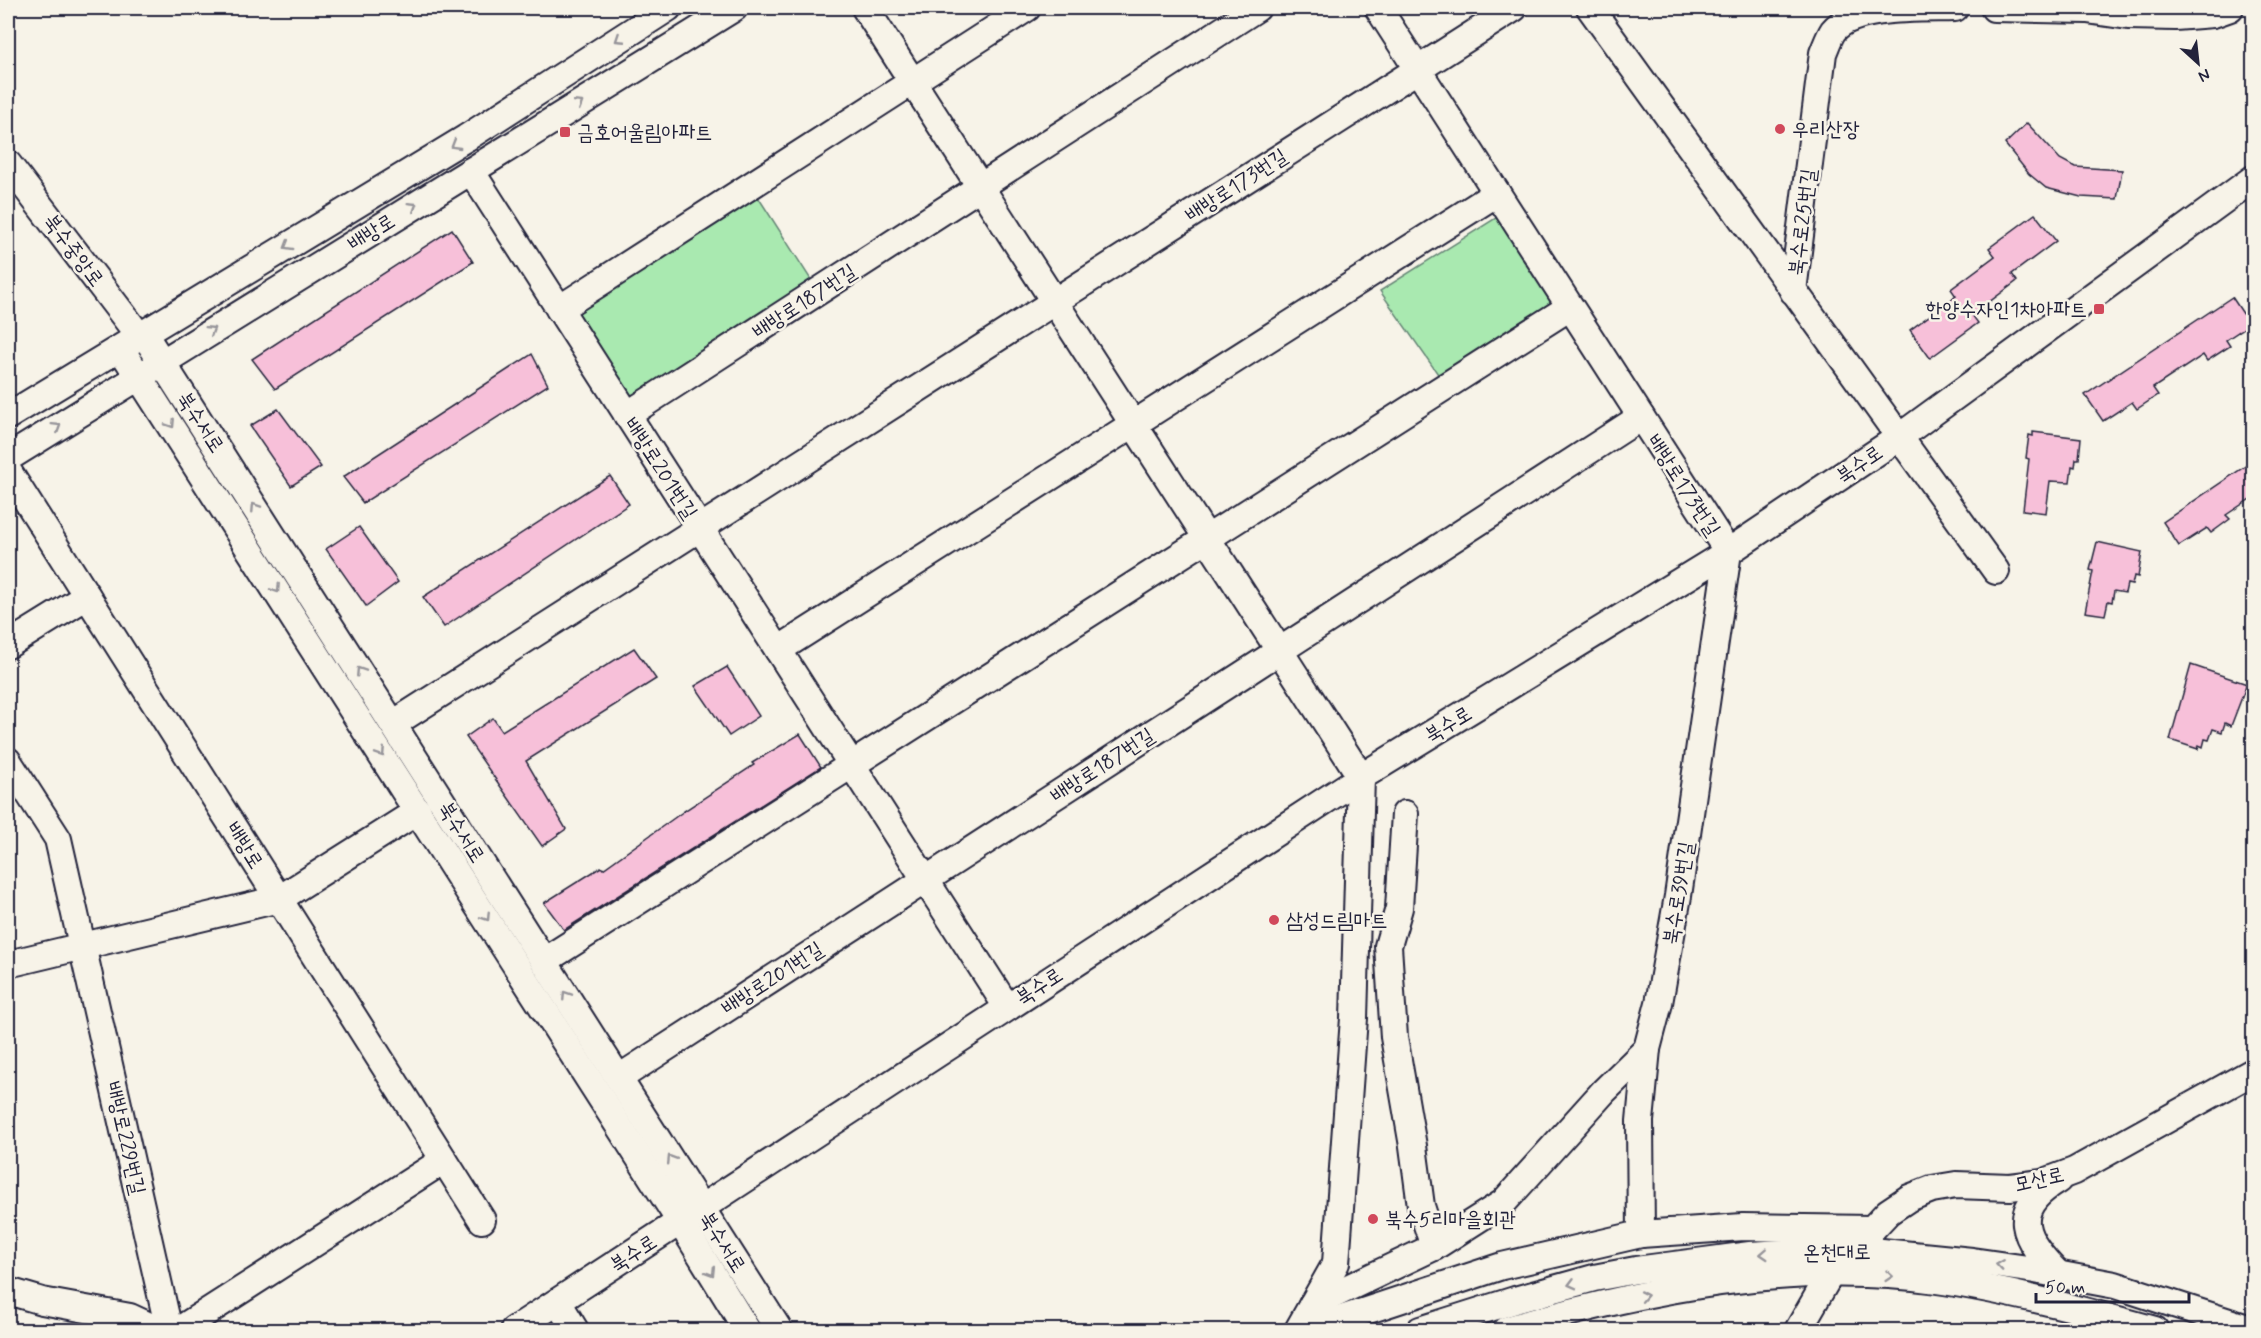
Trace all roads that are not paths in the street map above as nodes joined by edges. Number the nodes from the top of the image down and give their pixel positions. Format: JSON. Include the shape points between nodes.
{"nodes":[{"id":1,"x":668,"y":8,"type":"edge"},
{"id":2,"x":734,"y":8,"type":"edge"},
{"id":3,"x":865,"y":8,"type":"edge"},
{"id":4,"x":1027,"y":8,"type":"edge"},
{"id":5,"x":1257,"y":8,"type":"edge"},
{"id":6,"x":1378,"y":8,"type":"edge"},
{"id":7,"x":1514,"y":8,"type":"edge"},
{"id":8,"x":1590,"y":8,"type":"edge"},
{"id":9,"x":1955,"y":8,"type":"edge"},
{"id":10,"x":1994,"y":8,"type":"edge"},
{"id":11,"x":2087,"y":8,"type":"edge"},
{"id":12,"x":2230,"y":8,"type":"edge"},
{"id":13,"x":1417,"y":69,"type":"junction"},
{"id":14,"x":912,"y":81,"type":"junction"},
{"id":15,"x":8,"y":164,"type":"edge"},
{"id":16,"x":471,"y":171,"type":"junction"},
{"id":17,"x":2253,"y":178,"type":"edge"},
{"id":18,"x":980,"y":186,"type":"junction"},
{"id":19,"x":1497,"y":193,"type":"junction"},
{"id":20,"x":1793,"y":291,"type":"junction"},
{"id":21,"x":1054,"y":301,"type":"junction"},
{"id":22,"x":1570,"y":307,"type":"junction"},
{"id":23,"x":560,"y":309,"type":"junction"},
{"id":24,"x":135,"y":340,"type":"junction"},
{"id":25,"x":162,"y":361,"type":"junction"},
{"id":26,"x":139,"y":375,"type":"junction"},
{"id":27,"x":627,"y":415,"type":"junction"},
{"id":28,"x":8,"y":416,"type":"edge"},
{"id":29,"x":1641,"y":417,"type":"junction"},
{"id":30,"x":1134,"y":424,"type":"junction"},
{"id":31,"x":1898,"y":438,"type":"junction"},
{"id":32,"x":8,"y":458,"type":"edge"},
{"id":33,"x":8,"y":471,"type":"edge"},
{"id":34,"x":700,"y":528,"type":"junction"},
{"id":35,"x":1207,"y":538,"type":"junction"},
{"id":36,"x":1728,"y":552,"type":"junction"},
{"id":37,"x":1996,"y":571,"type":"dead end"},
{"id":38,"x":87,"y":596,"type":"junction"},
{"id":39,"x":8,"y":645,"type":"edge"},
{"id":40,"x":778,"y":650,"type":"junction"},
{"id":41,"x":1280,"y":650,"type":"junction"},
{"id":42,"x":393,"y":724,"type":"junction"},
{"id":43,"x":8,"y":761,"type":"edge"},
{"id":44,"x":852,"y":765,"type":"junction"},
{"id":45,"x":1361,"y":777,"type":"junction"},
{"id":46,"x":418,"y":811,"type":"junction"},
{"id":47,"x":1405,"y":814,"type":"dead end"},
{"id":48,"x":925,"y":879,"type":"junction"},
{"id":49,"x":279,"y":899,"type":"junction"},
{"id":50,"x":82,"y":946,"type":"junction"},
{"id":51,"x":544,"y":961,"type":"junction"},
{"id":52,"x":8,"y":964,"type":"edge"},
{"id":53,"x":1007,"y":1007,"type":"junction"},
{"id":54,"x":1647,"y":1049,"type":"junction"},
{"id":55,"x":2253,"y":1071,"type":"edge"},
{"id":56,"x":619,"y":1078,"type":"junction"},
{"id":57,"x":444,"y":1160,"type":"junction"},
{"id":58,"x":2074,"y":1171,"type":"junction"},
{"id":59,"x":702,"y":1209,"type":"junction"},
{"id":60,"x":482,"y":1220,"type":"dead end"},
{"id":61,"x":681,"y":1222,"type":"junction"},
{"id":62,"x":1872,"y":1229,"type":"junction"},
{"id":63,"x":1641,"y":1234,"type":"junction"},
{"id":64,"x":1434,"y":1247,"type":"junction"},
{"id":65,"x":1852,"y":1249,"type":"junction"},
{"id":66,"x":1831,"y":1274,"type":"junction"},
{"id":67,"x":2058,"y":1274,"type":"junction"},
{"id":68,"x":8,"y":1291,"type":"edge"},
{"id":69,"x":558,"y":1302,"type":"junction"},
{"id":70,"x":1312,"y":1305,"type":"junction"},
{"id":71,"x":158,"y":1330,"type":"edge"},
{"id":72,"x":169,"y":1330,"type":"edge"},
{"id":73,"x":179,"y":1330,"type":"edge"},
{"id":74,"x":514,"y":1330,"type":"edge"},
{"id":75,"x":575,"y":1330,"type":"edge"},
{"id":76,"x":747,"y":1330,"type":"edge"},
{"id":77,"x":779,"y":1330,"type":"edge"},
{"id":78,"x":1298,"y":1330,"type":"edge"},
{"id":79,"x":1308,"y":1330,"type":"edge"},
{"id":80,"x":1420,"y":1330,"type":"edge"},
{"id":81,"x":1506,"y":1330,"type":"edge"},
{"id":82,"x":1798,"y":1330,"type":"edge"},
{"id":83,"x":2155,"y":1330,"type":"edge"},
{"id":84,"x":2253,"y":1330,"type":"edge"}],
"edges":[{"from":1,"to":24,"type":"street","name":"배방로","one_way":true,"via":[[466,138]]},
{"from":16,"to":2,"type":"street","name":"배방로","one_way":true},
{"from":3,"to":14,"type":"street"},
{"from":4,"to":14,"type":"street"},
{"from":5,"to":18,"type":"street"},
{"from":6,"to":13,"type":"street","name":"배방로173번길"},
{"from":7,"to":13,"type":"street"},
{"from":8,"to":20,"type":"street","name":"북수로"},
{"from":9,"to":20,"type":"street","name":"북수로25번길","via":[[1877,12],[1850,18],[1833,32],[1823,53]]},
{"from":10,"to":11,"type":"street"},
{"from":11,"to":12,"type":"street","via":[[2128,16],[2175,17],[2213,14]]},
{"from":13,"to":19,"type":"street","name":"배방로173번길"},
{"from":13,"to":21,"type":"street","name":"배방로173번길"},
{"from":14,"to":18,"type":"street"},
{"from":14,"to":23,"type":"street"},
{"from":15,"to":24,"type":"street","name":"북수중앙로"},
{"from":16,"to":23,"type":"street","name":"배방로201번길"},
{"from":25,"to":16,"type":"street","name":"배방로","one_way":true},
{"from":17,"to":31,"type":"street"},
{"from":18,"to":21,"type":"street"},
{"from":18,"to":27,"type":"street","name":"배방로187번길"},
{"from":19,"to":22,"type":"street","name":"배방로173번길"},
{"from":19,"to":30,"type":"street"},
{"from":20,"to":31,"type":"street","name":"북수로"},
{"from":21,"to":30,"type":"street"},
{"from":21,"to":34,"type":"street"},
{"from":22,"to":29,"type":"street","name":"배방로173번길"},
{"from":22,"to":35,"type":"street"},
{"from":23,"to":27,"type":"street","name":"배방로201번길"},
{"from":24,"to":25,"type":"street","name":"북수서로"},
{"from":24,"to":26,"type":"street","name":"북수서로"},
{"from":24,"to":28,"type":"street","name":"배방로"},
{"from":25,"to":26,"type":"street","name":"배방로"},
{"from":42,"to":25,"type":"street","name":"북수서로","one_way":true},
{"from":32,"to":26,"type":"street","name":"배방로","one_way":true},
{"from":26,"to":46,"type":"street","name":"북수서로","one_way":true},
{"from":27,"to":34,"type":"street","name":"배방로201번길"},
{"from":29,"to":36,"type":"street","name":"배방로173번길"},
{"from":29,"to":41,"type":"street","name":"배방로173번길"},
{"from":30,"to":35,"type":"street"},
{"from":30,"to":40,"type":"street"},
{"from":31,"to":36,"type":"street","name":"북수로"},
{"from":31,"to":37,"type":"street"},
{"from":33,"to":38,"type":"street","name":"배방로"},
{"from":34,"to":40,"type":"street","name":"배방로201번길"},
{"from":34,"to":42,"type":"street"},
{"from":35,"to":41,"type":"street"},
{"from":35,"to":44,"type":"street"},
{"from":36,"to":45,"type":"street","name":"북수로"},
{"from":36,"to":54,"type":"street","name":"북수로39번길","via":[[1678,896]]},
{"from":38,"to":39,"type":"street"},
{"from":38,"to":49,"type":"street","name":"배방로"},
{"from":40,"to":44,"type":"street","name":"배방로201번길"},
{"from":41,"to":45,"type":"street"},
{"from":41,"to":48,"type":"street","name":"배방로187번길"},
{"from":42,"to":51,"type":"street","name":"북수서로"},
{"from":43,"to":50,"type":"street","name":"배방로229번길","via":[[58,839]]},
{"from":44,"to":48,"type":"street","name":"배방로201번길"},
{"from":44,"to":51,"type":"street"},
{"from":45,"to":53,"type":"street","name":"북수로"},
{"from":45,"to":70,"type":"street","via":[[1354,1018],[1336,1263]]},
{"from":46,"to":49,"type":"street"},
{"from":46,"to":61,"type":"street","name":"북수서로","one_way":true},
{"from":47,"to":64,"type":"street","via":[[1399,908],[1388,946],[1394,1037],[1421,1206]]},
{"from":48,"to":53,"type":"street","name":"배방로201번길"},
{"from":48,"to":56,"type":"street","name":"배방로201번길"},
{"from":49,"to":50,"type":"street"},
{"from":49,"to":57,"type":"street","name":"배방로"},
{"from":50,"to":52,"type":"street"},
{"from":50,"to":72,"type":"street","name":"배방로229번길"},
{"from":56,"to":51,"type":"street","name":"북수서로","one_way":true},
{"from":53,"to":59,"type":"street","name":"북수로"},
{"from":54,"to":63,"type":"street","name":"북수로39번길","via":[[1640,1121]]},
{"from":54,"to":64,"type":"street","via":[[1503,1203]]},
{"from":55,"to":58,"type":"street","name":"모산로"},
{"from":59,"to":56,"type":"street","name":"북수서로","one_way":true},
{"from":57,"to":60,"type":"street","name":"배방로"},
{"from":57,"to":73,"type":"street"},
{"from":58,"to":62,"type":"street","name":"모산로","via":[[2042,1183],[2010,1188],[1956,1185],[1932,1189],[1895,1207]]},
{"from":58,"to":67,"type":"street","via":[[2046,1187],[2032,1201],[2025,1218],[2030,1241]]},
{"from":59,"to":61,"type":"street","name":"북수로"},
{"from":59,"to":77,"type":"street","name":"북수서로"},
{"from":61,"to":69,"type":"street","name":"북수로"},
{"from":61,"to":76,"type":"street","name":"북수서로","one_way":true},
{"from":62,"to":63,"type":"street","via":[[1743,1227]]},
{"from":62,"to":65,"type":"street","name":"모산로"},
{"from":63,"to":79,"type":"street","via":[[1502,1266]]},
{"from":64,"to":70,"type":"street"},
{"from":65,"to":66,"type":"street","name":"모산로"},
{"from":67,"to":65,"type":"street","name":"온천대로","one_way":true},
{"from":65,"to":80,"type":"street","name":"온천대로","one_way":true,"via":[[1750,1255],[1636,1270],[1594,1278]]},
{"from":81,"to":66,"type":"street","name":"온천대로","one_way":true,"via":[[1604,1303],[1703,1284],[1784,1274]]},
{"from":66,"to":82,"type":"street","name":"모산로"},
{"from":66,"to":83,"type":"street","name":"온천대로","one_way":true,"via":[[1937,1280],[2002,1291]]},
{"from":67,"to":84,"type":"street","name":"온천대로","via":[[2115,1285]]},
{"from":68,"to":71,"type":"street","via":[[130,1317]]},
{"from":69,"to":74,"type":"street","name":"북수로"},
{"from":69,"to":75,"type":"street"},
{"from":70,"to":78,"type":"street"}]}
